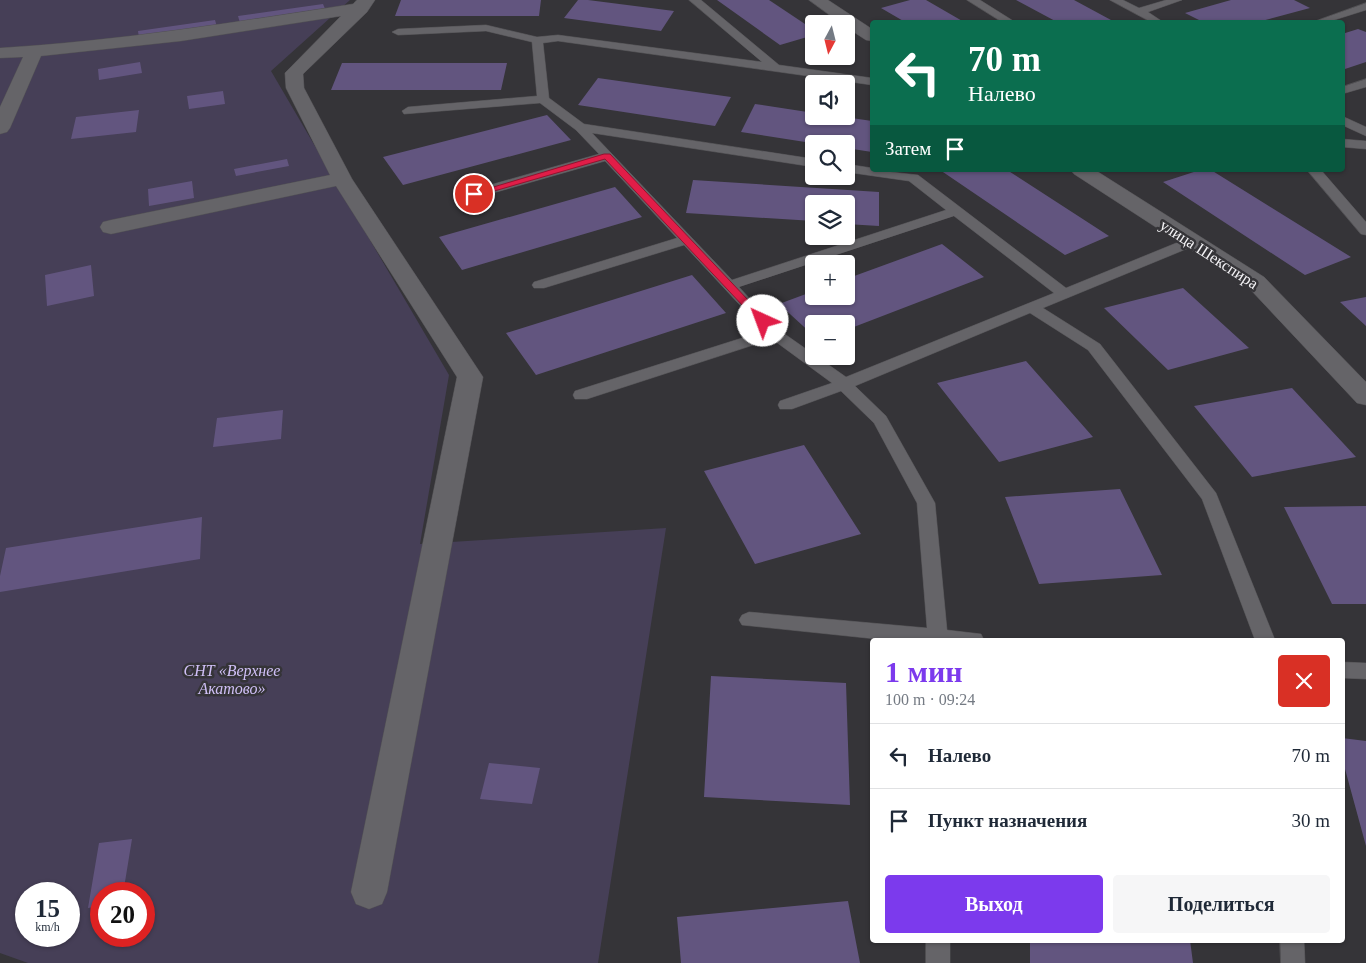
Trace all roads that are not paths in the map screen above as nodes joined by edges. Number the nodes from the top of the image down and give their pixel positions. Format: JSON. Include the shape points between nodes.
{"nodes":[{"id":1,"x":694,"y":0,"type":"edge"},
{"id":2,"x":817,"y":0,"type":"edge"},
{"id":3,"x":972,"y":0,"type":"edge"},
{"id":4,"x":1115,"y":0,"type":"edge"},
{"id":5,"x":1177,"y":0,"type":"edge"},
{"id":6,"x":364,"y":4,"type":"edge"},
{"id":7,"x":1366,"y":6,"type":"edge"},
{"id":8,"x":1138,"y":12,"type":"junction"},
{"id":9,"x":1006,"y":20,"type":"edge"},
{"id":10,"x":1154,"y":20,"type":"edge"},
{"id":11,"x":1325,"y":20,"type":"edge"},
{"id":12,"x":398,"y":32,"type":"dead end"},
{"id":13,"x":870,"y":35,"type":"edge"},
{"id":14,"x":537,"y":40,"type":"junction"},
{"id":15,"x":34,"y":52,"type":"junction"},
{"id":16,"x":0,"y":53,"type":"edge"},
{"id":17,"x":777,"y":68,"type":"junction"},
{"id":18,"x":870,"y":81,"type":"edge"},
{"id":19,"x":1366,"y":83,"type":"edge"},
{"id":20,"x":1345,"y":90,"type":"edge"},
{"id":21,"x":543,"y":100,"type":"junction"},
{"id":22,"x":408,"y":111,"type":"dead end"},
{"id":23,"x":1345,"y":122,"type":"edge"},
{"id":24,"x":580,"y":127,"type":"junction"},
{"id":25,"x":0,"y":128,"type":"edge"},
{"id":26,"x":1366,"y":132,"type":"edge"},
{"id":27,"x":1345,"y":143,"type":"edge"},
{"id":28,"x":1366,"y":145,"type":"edge"},
{"id":29,"x":607,"y":156,"type":"junction"},
{"id":30,"x":805,"y":162,"type":"edge"},
{"id":31,"x":855,"y":169,"type":"edge"},
{"id":32,"x":870,"y":172,"type":"edge"},
{"id":33,"x":873,"y":172,"type":"edge"},
{"id":34,"x":1084,"y":172,"type":"edge"},
{"id":35,"x":1316,"y":172,"type":"edge"},
{"id":36,"x":342,"y":179,"type":"junction"},
{"id":37,"x":474,"y":194,"type":"dead end"},
{"id":38,"x":956,"y":211,"type":"junction"},
{"id":39,"x":111,"y":227,"type":"dead end"},
{"id":40,"x":1366,"y":231,"type":"edge"},
{"id":41,"x":686,"y":240,"type":"junction"},
{"id":42,"x":1191,"y":242,"type":"junction"},
{"id":43,"x":539,"y":285,"type":"dead end"},
{"id":44,"x":729,"y":286,"type":"junction"},
{"id":45,"x":1064,"y":293,"type":"junction"},
{"id":46,"x":1030,"y":306,"type":"junction"},
{"id":47,"x":774,"y":333,"type":"junction"},
{"id":48,"x":844,"y":384,"type":"junction"},
{"id":49,"x":581,"y":395,"type":"dead end"},
{"id":50,"x":1366,"y":397,"type":"edge"},
{"id":51,"x":786,"y":405,"type":"dead end"},
{"id":52,"x":749,"y":620,"type":"dead end"},
{"id":53,"x":938,"y":638,"type":"edge"},
{"id":54,"x":1264,"y":638,"type":"edge"},
{"id":55,"x":1345,"y":670,"type":"edge"},
{"id":56,"x":1366,"y":671,"type":"edge"},
{"id":57,"x":369,"y":892,"type":"dead end"},
{"id":58,"x":938,"y":943,"type":"edge"},
{"id":59,"x":1292,"y":943,"type":"edge"},
{"id":60,"x":938,"y":963,"type":"edge"},
{"id":61,"x":1293,"y":963,"type":"edge"}],
"edges":[{"from":1,"to":17,"type":"lane"},
{"from":2,"to":13,"type":"street"},
{"from":3,"to":9,"type":"lane"},
{"from":4,"to":8,"type":"lane"},
{"from":5,"to":8,"type":"lane"},
{"from":6,"to":15,"type":"street","via":[[203,32]]},
{"from":6,"to":36,"type":"street","via":[[294,74],[295,88]]},
{"from":7,"to":11,"type":"lane"},
{"from":8,"to":10,"type":"lane"},
{"from":12,"to":14,"type":"lane","via":[[486,28]]},
{"from":14,"to":17,"type":"lane","via":[[558,38]]},
{"from":14,"to":21,"type":"lane"},
{"from":15,"to":16,"type":"street"},
{"from":15,"to":25,"type":"street"},
{"from":17,"to":18,"type":"lane"},
{"from":19,"to":20,"type":"lane"},
{"from":21,"to":22,"type":"lane"},
{"from":21,"to":24,"type":"lane"},
{"from":23,"to":26,"type":"lane"},
{"from":24,"to":29,"type":"lane"},
{"from":24,"to":30,"type":"lane"},
{"from":27,"to":28,"type":"lane"},
{"from":29,"to":37,"type":"lane"},
{"from":29,"to":41,"type":"lane"},
{"from":31,"to":32,"type":"lane"},
{"from":33,"to":38,"type":"lane","via":[[913,178]]},
{"from":34,"to":42,"type":"street","name":"улица Шекспира"},
{"from":35,"to":40,"type":"lane"},
{"from":36,"to":39,"type":"street"},
{"from":36,"to":57,"type":"street","via":[[470,377]]},
{"from":38,"to":44,"type":"lane"},
{"from":38,"to":45,"type":"lane"},
{"from":41,"to":43,"type":"lane"},
{"from":41,"to":44,"type":"lane"},
{"from":42,"to":45,"type":"lane"},
{"from":42,"to":50,"type":"street","name":"улица Шекспира","via":[[1256,282]]},
{"from":44,"to":47,"type":"lane"},
{"from":45,"to":46,"type":"lane"},
{"from":46,"to":48,"type":"lane"},
{"from":46,"to":54,"type":"lane","via":[[1094,346],[1210,496]]},
{"from":47,"to":48,"type":"lane"},
{"from":47,"to":49,"type":"lane"},
{"from":48,"to":51,"type":"lane"},
{"from":48,"to":53,"type":"lane","via":[[880,420],[926,503]]},
{"from":52,"to":53,"type":"lane"},
{"from":55,"to":56,"type":"lane"},
{"from":58,"to":60,"type":"lane"},
{"from":59,"to":61,"type":"lane"}]}
